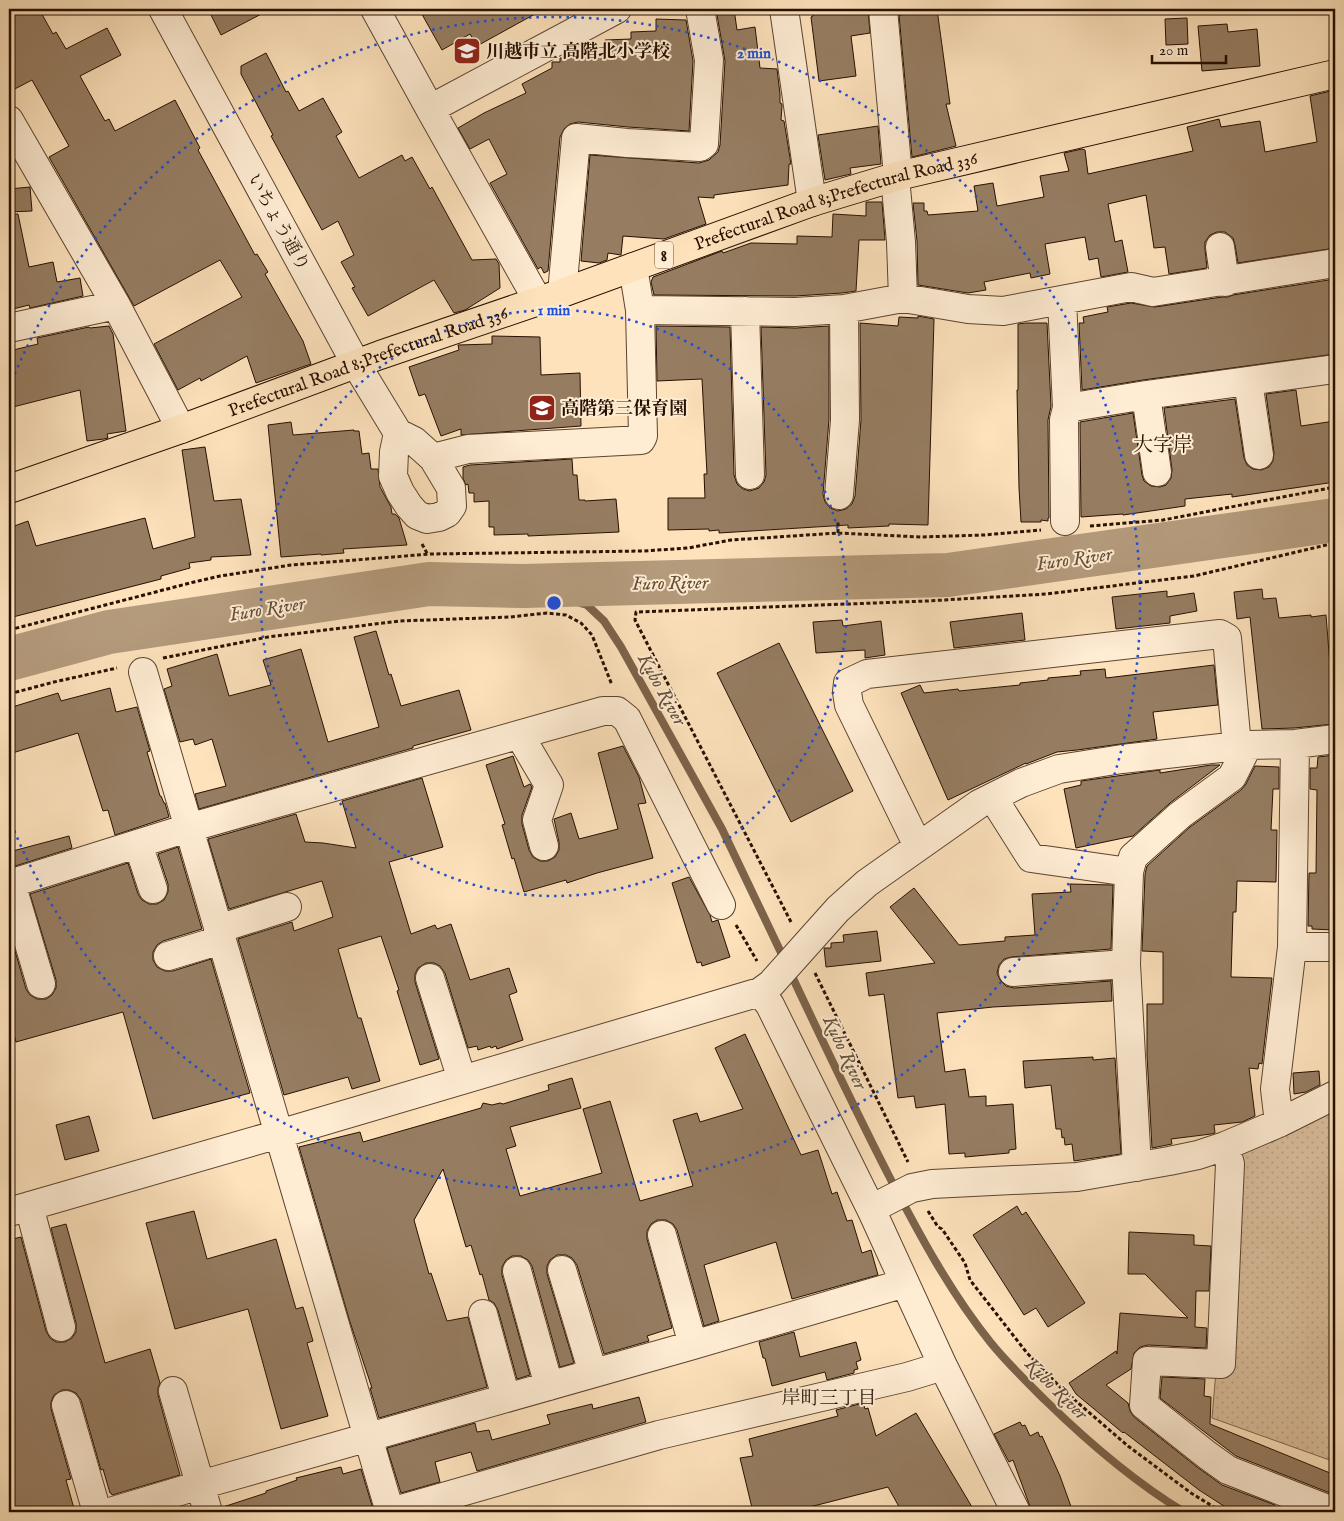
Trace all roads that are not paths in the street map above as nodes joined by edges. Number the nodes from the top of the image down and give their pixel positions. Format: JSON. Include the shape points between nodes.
{"nodes":[{"id":1,"x":163,"y":9,"type":"edge"},
{"id":2,"x":376,"y":9,"type":"edge"},
{"id":3,"x":617,"y":9,"type":"edge"},
{"id":4,"x":700,"y":9,"type":"edge"},
{"id":5,"x":784,"y":9,"type":"edge"},
{"id":6,"x":883,"y":9,"type":"edge"},
{"id":7,"x":1335,"y":74,"type":"edge"},
{"id":8,"x":430,"y":109,"type":"junction"},
{"id":9,"x":9,"y":120,"type":"edge"},
{"id":10,"x":896,"y":177,"type":"junction"},
{"id":11,"x":812,"y":202,"type":"junction"},
{"id":12,"x":1220,"y":247,"type":"dead end"},
{"id":13,"x":1335,"y":263,"type":"edge"},
{"id":14,"x":633,"y":266,"type":"junction"},
{"id":15,"x":1225,"y":282,"type":"junction"},
{"id":16,"x":550,"y":297,"type":"junction"},
{"id":17,"x":903,"y":298,"type":"junction"},
{"id":18,"x":1062,"y":300,"type":"junction"},
{"id":19,"x":116,"y":305,"type":"junction"},
{"id":20,"x":844,"y":309,"type":"junction"},
{"id":21,"x":640,"y":310,"type":"junction"},
{"id":22,"x":745,"y":311,"type":"junction"},
{"id":23,"x":9,"y":328,"type":"edge"},
{"id":24,"x":356,"y":364,"type":"junction"},
{"id":25,"x":1335,"y":369,"type":"edge"},
{"id":26,"x":1248,"y":381,"type":"junction"},
{"id":27,"x":1146,"y":395,"type":"junction"},
{"id":28,"x":1067,"y":408,"type":"junction"},
{"id":29,"x":181,"y":429,"type":"junction"},
{"id":30,"x":398,"y":433,"type":"junction"},
{"id":31,"x":1259,"y":455,"type":"dead end"},
{"id":32,"x":433,"y":458,"type":"junction"},
{"id":33,"x":1156,"y":472,"type":"dead end"},
{"id":34,"x":750,"y":475,"type":"dead end"},
{"id":35,"x":9,"y":490,"type":"edge"},
{"id":36,"x":839,"y":495,"type":"dead end"},
{"id":37,"x":1066,"y":525,"type":"road end"},
{"id":38,"x":140,"y":666,"type":"road end"},
{"id":39,"x":520,"y":736,"type":"junction"},
{"id":40,"x":1335,"y":739,"type":"edge"},
{"id":41,"x":1295,"y":744,"type":"junction"},
{"id":42,"x":1242,"y":746,"type":"junction"},
{"id":43,"x":993,"y":798,"type":"junction"},
{"id":44,"x":188,"y":828,"type":"junction"},
{"id":45,"x":138,"y":844,"type":"junction"},
{"id":46,"x":544,"y":846,"type":"dead end"},
{"id":47,"x":918,"y":846,"type":"junction"},
{"id":48,"x":1129,"y":872,"type":"junction"},
{"id":49,"x":10,"y":884,"type":"edge"},
{"id":50,"x":153,"y":889,"type":"dead end"},
{"id":51,"x":721,"y":905,"type":"road end"},
{"id":52,"x":287,"y":908,"type":"dead end"},
{"id":53,"x":220,"y":935,"type":"junction"},
{"id":54,"x":1292,"y":947,"type":"junction"},
{"id":55,"x":1335,"y":947,"type":"edge"},
{"id":56,"x":168,"y":956,"type":"dead end"},
{"id":57,"x":1126,"y":964,"type":"junction"},
{"id":58,"x":1014,"y":972,"type":"dead end"},
{"id":59,"x":430,"y":978,"type":"dead end"},
{"id":60,"x":764,"y":980,"type":"junction"},
{"id":61,"x":41,"y":984,"type":"dead end"},
{"id":62,"x":462,"y":1080,"type":"junction"},
{"id":63,"x":1335,"y":1095,"type":"edge"},
{"id":64,"x":1279,"y":1123,"type":"junction"},
{"id":65,"x":279,"y":1134,"type":"junction"},
{"id":66,"x":1225,"y":1146,"type":"junction"},
{"id":67,"x":1137,"y":1166,"type":"junction"},
{"id":68,"x":877,"y":1206,"type":"junction"},
{"id":69,"x":19,"y":1209,"type":"edge"},
{"id":70,"x":662,"y":1235,"type":"dead end"},
{"id":71,"x":562,"y":1270,"type":"dead end"},
{"id":72,"x":517,"y":1271,"type":"dead end"},
{"id":73,"x":905,"y":1283,"type":"junction"},
{"id":74,"x":482,"y":1314,"type":"dead end"},
{"id":75,"x":61,"y":1327,"type":"dead end"},
{"id":76,"x":693,"y":1345,"type":"junction"},
{"id":77,"x":943,"y":1366,"type":"junction"},
{"id":78,"x":592,"y":1373,"type":"junction"},
{"id":79,"x":549,"y":1386,"type":"junction"},
{"id":80,"x":173,"y":1391,"type":"dead end"},
{"id":81,"x":506,"y":1398,"type":"junction"},
{"id":82,"x":66,"y":1405,"type":"dead end"},
{"id":83,"x":368,"y":1438,"type":"junction"},
{"id":84,"x":200,"y":1485,"type":"junction"},
{"id":85,"x":97,"y":1512,"type":"edge"},
{"id":86,"x":110,"y":1512,"type":"edge"},
{"id":87,"x":208,"y":1512,"type":"edge"},
{"id":88,"x":390,"y":1512,"type":"edge"},
{"id":89,"x":1016,"y":1512,"type":"edge"},
{"id":90,"x":1335,"y":1512,"type":"edge"}],
"edges":[{"from":1,"to":24,"type":"street","name":"いちょう通り"},
{"from":2,"to":8,"type":"street"},
{"from":3,"to":8,"type":"street"},
{"from":4,"to":16,"type":"street","via":[[709,60],[704,144],[700,147],[576,138]]},
{"from":5,"to":11,"type":"street"},
{"from":6,"to":10,"type":"street"},
{"from":7,"to":10,"type":"main road","name":"Prefectural Road 8;Prefectural Road 336","number":"8"},
{"from":8,"to":16,"type":"street"},
{"from":9,"to":19,"type":"street"},
{"from":10,"to":11,"type":"main road","name":"Prefectural Road 8;Prefectural Road 336","number":"8"},
{"from":10,"to":17,"type":"street"},
{"from":11,"to":14,"type":"main road","name":"Prefectural Road 8;Prefectural Road 336","number":"8"},
{"from":12,"to":15,"type":"street"},
{"from":13,"to":15,"type":"street"},
{"from":14,"to":16,"type":"main road","name":"Prefectural Road 8;Prefectural Road 336","number":"8"},
{"from":14,"to":21,"type":"street"},
{"from":15,"to":18,"type":"street","via":[[1153,292],[1131,288]]},
{"from":16,"to":24,"type":"main road","name":"Prefectural Road 8;Prefectural Road 336","number":"8"},
{"from":17,"to":18,"type":"street","via":[[968,309],[1003,311]]},
{"from":17,"to":20,"type":"street"},
{"from":18,"to":28,"type":"street"},
{"from":19,"to":23,"type":"street"},
{"from":19,"to":29,"type":"street"},
{"from":20,"to":22,"type":"street"},
{"from":20,"to":36,"type":"street","via":[[845,420]]},
{"from":21,"to":22,"type":"street"},
{"from":21,"to":32,"type":"street","via":[[641,440],[468,449]]},
{"from":22,"to":34,"type":"street"},
{"from":24,"to":29,"type":"main road","name":"Prefectural Road 8;Prefectural Road 336","number":"8"},
{"from":24,"to":30,"type":"street","name":"いちょう通り"},
{"from":25,"to":26,"type":"street"},
{"from":26,"to":27,"type":"street"},
{"from":26,"to":31,"type":"street"},
{"from":27,"to":28,"type":"street"},
{"from":27,"to":33,"type":"street"},
{"from":28,"to":37,"type":"street","via":[[1064,420]]},
{"from":29,"to":35,"type":"main road","name":"Prefectural Road 8;Prefectural Road 336","number":"8"},
{"from":30,"to":32,"type":"street","name":"いちょう通り","via":[[414,441]]},
{"from":30,"to":32,"type":"street","name":"いちょう通り","via":[[394,476],[409,506],[417,515],[427,519],[447,513],[452,506],[450,488]]},
{"from":38,"to":44,"type":"street"},
{"from":39,"to":44,"type":"street"},
{"from":39,"to":46,"type":"street","via":[[549,784],[537,820]]},
{"from":39,"to":51,"type":"street","via":[[603,711],[617,712],[627,719]]},
{"from":40,"to":41,"type":"street"},
{"from":41,"to":42,"type":"street"},
{"from":41,"to":54,"type":"street"},
{"from":42,"to":43,"type":"street","via":[[1059,769]]},
{"from":42,"to":47,"type":"street","via":[[1227,638],[1220,634],[867,674],[848,683],[849,705]]},
{"from":42,"to":48,"type":"street","via":[[1232,777],[1133,857]]},
{"from":43,"to":47,"type":"street"},
{"from":43,"to":48,"type":"street","via":[[1031,858]]},
{"from":44,"to":45,"type":"street"},
{"from":44,"to":53,"type":"street"},
{"from":45,"to":49,"type":"street"},
{"from":45,"to":50,"type":"street"},
{"from":47,"to":60,"type":"street","via":[[838,908],[804,961]]},
{"from":48,"to":57,"type":"street"},
{"from":49,"to":61,"type":"street"},
{"from":52,"to":53,"type":"street"},
{"from":53,"to":56,"type":"street"},
{"from":53,"to":65,"type":"street"},
{"from":54,"to":55,"type":"street"},
{"from":54,"to":64,"type":"street","via":[[1275,1089]]},
{"from":57,"to":58,"type":"street"},
{"from":57,"to":67,"type":"street"},
{"from":59,"to":62,"type":"street"},
{"from":60,"to":62,"type":"street"},
{"from":60,"to":68,"type":"street","via":[[770,1005]]},
{"from":62,"to":65,"type":"street"},
{"from":63,"to":64,"type":"street"},
{"from":64,"to":66,"type":"street"},
{"from":65,"to":69,"type":"street"},
{"from":65,"to":83,"type":"street"},
{"from":66,"to":67,"type":"street"},
{"from":66,"to":90,"type":"street","via":[[1230,1164],[1221,1364],[1147,1362],[1144,1405],[1228,1470]]},
{"from":67,"to":68,"type":"street","via":[[1077,1177],[932,1184],[916,1187]]},
{"from":68,"to":73,"type":"street"},
{"from":69,"to":75,"type":"street"},
{"from":70,"to":76,"type":"street"},
{"from":71,"to":78,"type":"street"},
{"from":72,"to":79,"type":"street"},
{"from":73,"to":76,"type":"street"},
{"from":73,"to":77,"type":"street"},
{"from":74,"to":81,"type":"street"},
{"from":76,"to":78,"type":"street"},
{"from":77,"to":88,"type":"street","via":[[659,1435]]},
{"from":77,"to":89,"type":"street"},
{"from":78,"to":79,"type":"street"},
{"from":79,"to":81,"type":"street"},
{"from":80,"to":84,"type":"street"},
{"from":81,"to":83,"type":"street"},
{"from":82,"to":85,"type":"street"},
{"from":83,"to":84,"type":"street"},
{"from":83,"to":88,"type":"street"},
{"from":84,"to":86,"type":"street"},
{"from":84,"to":87,"type":"street"}]}
